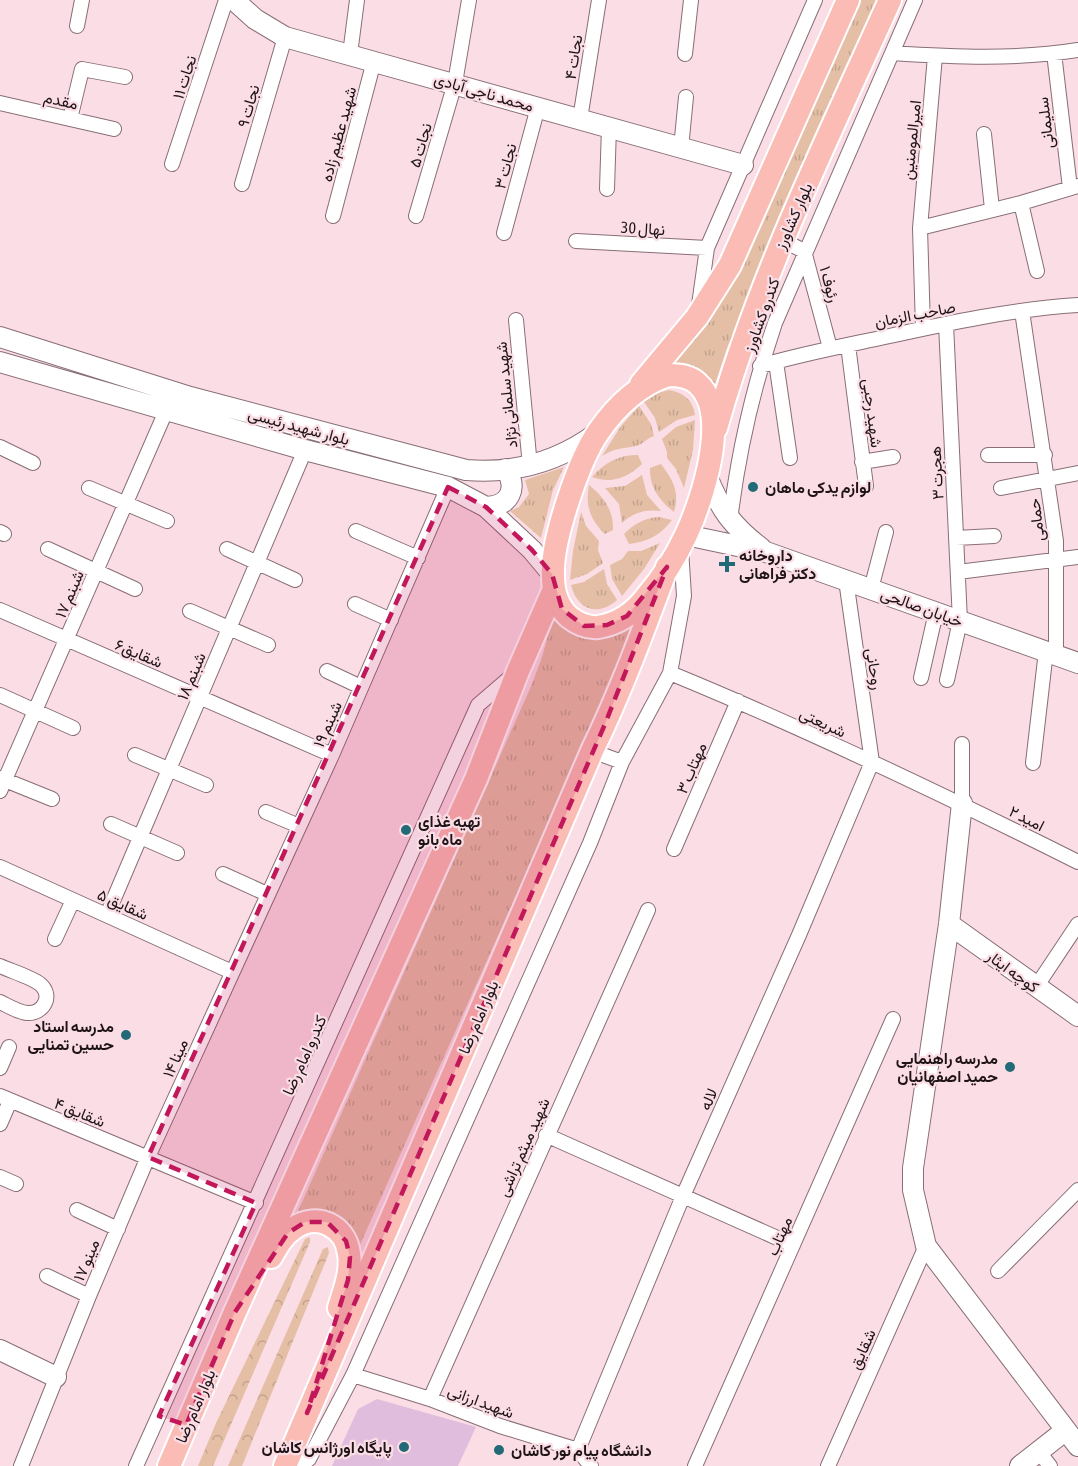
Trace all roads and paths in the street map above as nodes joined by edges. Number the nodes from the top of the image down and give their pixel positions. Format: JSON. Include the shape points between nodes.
{"nodes":[{"id":1,"x":82,"y":0,"type":"edge"},
{"id":2,"x":226,"y":0,"type":"edge"},
{"id":3,"x":234,"y":0,"type":"edge"},
{"id":4,"x":357,"y":0,"type":"edge"},
{"id":5,"x":469,"y":0,"type":"edge"},
{"id":6,"x":599,"y":0,"type":"edge"},
{"id":7,"x":691,"y":0,"type":"edge"},
{"id":8,"x":804,"y":0,"type":"edge"},
{"id":9,"x":815,"y":0,"type":"edge"},
{"id":10,"x":848,"y":0,"type":"edge"},
{"id":11,"x":890,"y":0,"type":"edge"},
{"id":12,"x":915,"y":0,"type":"edge"},
{"id":13,"x":77,"y":26,"type":"dead end"},
{"id":14,"x":801,"y":33,"type":"junction"},
{"id":15,"x":285,"y":37,"type":"junction"},
{"id":16,"x":1078,"y":50,"type":"edge"},
{"id":17,"x":892,"y":53,"type":"junction"},
{"id":18,"x":350,"y":54,"type":"junction"},
{"id":19,"x":685,"y":54,"type":"dead end"},
{"id":20,"x":1054,"y":54,"type":"junction"},
{"id":21,"x":935,"y":56,"type":"junction"},
{"id":22,"x":374,"y":61,"type":"junction"},
{"id":23,"x":125,"y":77,"type":"dead end"},
{"id":24,"x":455,"y":83,"type":"junction"},
{"id":25,"x":686,"y":97,"type":"dead end"},
{"id":26,"x":0,"y":103,"type":"edge"},
{"id":27,"x":538,"y":107,"type":"junction"},
{"id":28,"x":70,"y":119,"type":"junction"},
{"id":29,"x":580,"y":119,"type":"junction"},
{"id":30,"x":609,"y":127,"type":"junction"},
{"id":31,"x":114,"y":129,"type":"dead end"},
{"id":32,"x":984,"y":134,"type":"dead end"},
{"id":33,"x":681,"y":148,"type":"junction"},
{"id":34,"x":172,"y":164,"type":"dead end"},
{"id":35,"x":743,"y":165,"type":"junction"},
{"id":36,"x":242,"y":184,"type":"dead end"},
{"id":37,"x":1074,"y":187,"type":"edge"},
{"id":38,"x":607,"y":189,"type":"dead end"},
{"id":39,"x":1021,"y":202,"type":"junction"},
{"id":40,"x":992,"y":209,"type":"junction"},
{"id":41,"x":333,"y":216,"type":"dead end"},
{"id":42,"x":416,"y":216,"type":"dead end"},
{"id":43,"x":920,"y":228,"type":"junction"},
{"id":44,"x":504,"y":233,"type":"dead end"},
{"id":45,"x":782,"y":240,"type":"junction"},
{"id":46,"x":576,"y":241,"type":"dead end"},
{"id":47,"x":707,"y":248,"type":"junction"},
{"id":48,"x":804,"y":251,"type":"junction"},
{"id":49,"x":1037,"y":271,"type":"dead end"},
{"id":50,"x":1078,"y":305,"type":"edge"},
{"id":51,"x":1022,"y":311,"type":"junction"},
{"id":52,"x":697,"y":317,"type":"junction"},
{"id":53,"x":516,"y":320,"type":"dead end"},
{"id":54,"x":946,"y":324,"type":"junction"},
{"id":55,"x":923,"y":328,"type":"junction"},
{"id":56,"x":0,"y":338,"type":"edge"},
{"id":57,"x":848,"y":345,"type":"junction"},
{"id":58,"x":830,"y":348,"type":"junction"},
{"id":59,"x":0,"y":362,"type":"edge"},
{"id":60,"x":776,"y":362,"type":"junction"},
{"id":61,"x":760,"y":366,"type":"junction"},
{"id":62,"x":637,"y":389,"type":"junction"},
{"id":63,"x":166,"y":411,"type":"junction"},
{"id":64,"x":597,"y":433,"type":"junction"},
{"id":65,"x":713,"y":438,"type":"junction"},
{"id":66,"x":0,"y":447,"type":"edge"},
{"id":67,"x":305,"y":450,"type":"junction"},
{"id":68,"x":988,"y":454,"type":"dead end"},
{"id":69,"x":1045,"y":455,"type":"junction"},
{"id":70,"x":892,"y":457,"type":"dead end"},
{"id":71,"x":790,"y":458,"type":"dead end"},
{"id":72,"x":862,"y":462,"type":"junction"},
{"id":73,"x":33,"y":463,"type":"dead end"},
{"id":74,"x":530,"y":466,"type":"junction"},
{"id":75,"x":506,"y":469,"type":"junction"},
{"id":76,"x":1078,"y":473,"type":"edge"},
{"id":77,"x":707,"y":476,"type":"junction"},
{"id":78,"x":1048,"y":479,"type":"junction"},
{"id":79,"x":866,"y":486,"type":"dead end"},
{"id":80,"x":448,"y":487,"type":"junction"},
{"id":81,"x":89,"y":488,"type":"dead end"},
{"id":82,"x":1000,"y":488,"type":"dead end"},
{"id":83,"x":126,"y":503,"type":"junction"},
{"id":84,"x":486,"y":507,"type":"junction"},
{"id":85,"x":167,"y":521,"type":"dead end"},
{"id":86,"x":730,"y":521,"type":"junction"},
{"id":87,"x":356,"y":531,"type":"dead end"},
{"id":88,"x":886,"y":532,"type":"dead end"},
{"id":89,"x":994,"y":536,"type":"dead end"},
{"id":90,"x":956,"y":538,"type":"junction"},
{"id":91,"x":683,"y":540,"type":"junction"},
{"id":92,"x":48,"y":549,"type":"dead end"},
{"id":93,"x":228,"y":549,"type":"dead end"},
{"id":94,"x":766,"y":552,"type":"junction"},
{"id":95,"x":1078,"y":557,"type":"edge"},
{"id":96,"x":418,"y":558,"type":"junction"},
{"id":97,"x":1056,"y":559,"type":"junction"},
{"id":98,"x":257,"y":563,"type":"junction"},
{"id":99,"x":667,"y":567,"type":"junction"},
{"id":100,"x":97,"y":571,"type":"junction"},
{"id":101,"x":958,"y":572,"type":"junction"},
{"id":102,"x":295,"y":580,"type":"dead end"},
{"id":103,"x":846,"y":580,"type":"junction"},
{"id":104,"x":553,"y":581,"type":"junction"},
{"id":105,"x":135,"y":589,"type":"dead end"},
{"id":106,"x":871,"y":589,"type":"junction"},
{"id":107,"x":355,"y":604,"type":"dead end"},
{"id":108,"x":0,"y":610,"type":"edge"},
{"id":109,"x":190,"y":611,"type":"dead end"},
{"id":110,"x":936,"y":612,"type":"junction"},
{"id":111,"x":391,"y":620,"type":"junction"},
{"id":112,"x":960,"y":621,"type":"junction"},
{"id":113,"x":229,"y":629,"type":"junction"},
{"id":114,"x":67,"y":640,"type":"junction"},
{"id":115,"x":268,"y":645,"type":"dead end"},
{"id":116,"x":1051,"y":653,"type":"junction"},
{"id":117,"x":1078,"y":663,"type":"edge"},
{"id":118,"x":327,"y":671,"type":"dead end"},
{"id":119,"x":518,"y":671,"type":"junction"},
{"id":120,"x":670,"y":673,"type":"junction"},
{"id":121,"x":921,"y":678,"type":"dead end"},
{"id":122,"x":947,"y":680,"type":"dead end"},
{"id":123,"x":361,"y":687,"type":"junction"},
{"id":124,"x":0,"y":694,"type":"edge"},
{"id":125,"x":200,"y":696,"type":"junction"},
{"id":126,"x":738,"y":701,"type":"junction"},
{"id":127,"x":35,"y":711,"type":"junction"},
{"id":128,"x":73,"y":728,"type":"dead end"},
{"id":129,"x":962,"y":744,"type":"dead end"},
{"id":130,"x":592,"y":751,"type":"junction"},
{"id":131,"x":135,"y":755,"type":"dead end"},
{"id":132,"x":332,"y":755,"type":"junction"},
{"id":133,"x":622,"y":762,"type":"junction"},
{"id":134,"x":872,"y":762,"type":"junction"},
{"id":135,"x":1033,"y":764,"type":"dead end"},
{"id":136,"x":168,"y":770,"type":"junction"},
{"id":137,"x":2,"y":783,"type":"edge"},
{"id":138,"x":206,"y":785,"type":"dead end"},
{"id":139,"x":52,"y":799,"type":"dead end"},
{"id":140,"x":962,"y":804,"type":"junction"},
{"id":141,"x":266,"y":812,"type":"dead end"},
{"id":142,"x":111,"y":824,"type":"dead end"},
{"id":143,"x":299,"y":826,"type":"junction"},
{"id":144,"x":140,"y":838,"type":"junction"},
{"id":145,"x":674,"y":849,"type":"dead end"},
{"id":146,"x":177,"y":853,"type":"dead end"},
{"id":147,"x":1078,"y":862,"type":"edge"},
{"id":148,"x":2,"y":873,"type":"edge"},
{"id":149,"x":223,"y":874,"type":"dead end"},
{"id":150,"x":267,"y":894,"type":"junction"},
{"id":151,"x":73,"y":900,"type":"junction"},
{"id":152,"x":648,"y":910,"type":"dead end"},
{"id":153,"x":107,"y":915,"type":"junction"},
{"id":154,"x":949,"y":924,"type":"junction"},
{"id":155,"x":1078,"y":924,"type":"edge"},
{"id":156,"x":55,"y":939,"type":"dead end"},
{"id":157,"x":0,"y":966,"type":"edge"},
{"id":158,"x":232,"y":972,"type":"junction"},
{"id":159,"x":1036,"y":987,"type":"junction"},
{"id":160,"x":0,"y":1002,"type":"edge"},
{"id":161,"x":1078,"y":1016,"type":"edge"},
{"id":162,"x":893,"y":1019,"type":"dead end"},
{"id":163,"x":9,"y":1047,"type":"dead end"},
{"id":164,"x":0,"y":1068,"type":"edge"},
{"id":165,"x":5,"y":1098,"type":"edge"},
{"id":166,"x":0,"y":1124,"type":"edge"},
{"id":167,"x":546,"y":1135,"type":"junction"},
{"id":168,"x":148,"y":1157,"type":"junction"},
{"id":169,"x":0,"y":1177,"type":"edge"},
{"id":170,"x":16,"y":1184,"type":"dead end"},
{"id":171,"x":1078,"y":1190,"type":"edge"},
{"id":172,"x":683,"y":1196,"type":"junction"},
{"id":173,"x":256,"y":1203,"type":"junction"},
{"id":174,"x":77,"y":1210,"type":"dead end"},
{"id":175,"x":118,"y":1229,"type":"junction"},
{"id":176,"x":793,"y":1245,"type":"junction"},
{"id":177,"x":926,"y":1246,"type":"junction"},
{"id":178,"x":998,"y":1271,"type":"dead end"},
{"id":179,"x":47,"y":1275,"type":"dead end"},
{"id":180,"x":89,"y":1296,"type":"junction"},
{"id":181,"x":236,"y":1312,"type":"junction"},
{"id":182,"x":0,"y":1350,"type":"edge"},
{"id":183,"x":353,"y":1375,"type":"junction"},
{"id":184,"x":56,"y":1377,"type":"junction"},
{"id":185,"x":430,"y":1399,"type":"junction"},
{"id":186,"x":307,"y":1413,"type":"junction"},
{"id":187,"x":173,"y":1421,"type":"junction"},
{"id":188,"x":1066,"y":1430,"type":"junction"},
{"id":189,"x":1078,"y":1446,"type":"edge"},
{"id":190,"x":578,"y":1450,"type":"junction"},
{"id":191,"x":1044,"y":1459,"type":"edge"},
{"id":192,"x":21,"y":1466,"type":"edge"},
{"id":193,"x":136,"y":1466,"type":"edge"},
{"id":194,"x":169,"y":1466,"type":"edge"},
{"id":195,"x":285,"y":1466,"type":"edge"},
{"id":196,"x":300,"y":1466,"type":"edge"},
{"id":197,"x":591,"y":1466,"type":"edge"},
{"id":198,"x":695,"y":1466,"type":"edge"},
{"id":199,"x":828,"y":1466,"type":"edge"},
{"id":200,"x":1020,"y":1466,"type":"edge"}],
"edges":[{"from":1,"to":13,"type":"street"},
{"from":2,"to":34,"type":"street","name":"نجات ۱۱"},
{"from":3,"to":15,"type":"street","name":"محمد ناجی آبادی","via":[[255,19]]},
{"from":4,"to":18,"type":"street"},
{"from":5,"to":24,"type":"street","name":"نجات ۵"},
{"from":6,"to":29,"type":"street","name":"نجات ۴"},
{"from":7,"to":19,"type":"street"},
{"from":8,"to":14,"type":"street"},
{"from":9,"to":14,"type":"street"},
{"from":10,"to":52,"type":"main road","via":[[730,265]]},
{"from":11,"to":45,"type":"main road","name":"بلوار کشاورز"},
{"from":12,"to":17,"type":"street","name":"کندرو کشاورز"},
{"from":14,"to":35,"type":"street"},
{"from":15,"to":18,"type":"street","name":"محمد ناجی آبادی"},
{"from":15,"to":36,"type":"street","name":"نجات ۹"},
{"from":16,"to":20,"type":"street"},
{"from":17,"to":21,"type":"street"},
{"from":17,"to":48,"type":"street","name":"کندرو کشاورز"},
{"from":18,"to":22,"type":"street","name":"محمد ناجی آبادی"},
{"from":20,"to":21,"type":"street"},
{"from":20,"to":37,"type":"street","name":"سلیمانی"},
{"from":21,"to":43,"type":"street","name":"امیرالمومنین"},
{"from":22,"to":24,"type":"street","name":"محمد ناجی آبادی"},
{"from":22,"to":41,"type":"street","name":"شهید عظیم زاده"},
{"from":23,"to":28,"type":"street","via":[[82,69]]},
{"from":24,"to":27,"type":"street","name":"محمد ناجی آبادی"},
{"from":24,"to":42,"type":"street","name":"نجات ۵"},
{"from":25,"to":33,"type":"street"},
{"from":26,"to":28,"type":"street","name":"مقدم"},
{"from":27,"to":29,"type":"street","name":"محمد ناجی آبادی"},
{"from":27,"to":44,"type":"street","name":"نجات ۳"},
{"from":28,"to":31,"type":"street","name":"مقدم"},
{"from":29,"to":30,"type":"street","name":"محمد ناجی آبادی"},
{"from":30,"to":33,"type":"street","name":"محمد ناجی آبادی"},
{"from":30,"to":38,"type":"street"},
{"from":32,"to":40,"type":"street"},
{"from":33,"to":35,"type":"street","name":"محمد ناجی آبادی"},
{"from":35,"to":47,"type":"street"},
{"from":37,"to":39,"type":"street"},
{"from":39,"to":40,"type":"street"},
{"from":39,"to":49,"type":"street"},
{"from":40,"to":43,"type":"street"},
{"from":43,"to":55,"type":"street","name":"امیرالمومنین"},
{"from":45,"to":48,"type":"street","name":"رئوف ۱"},
{"from":45,"to":65,"type":"main road","name":"بلوار کشاورز","via":[[739,352]]},
{"from":46,"to":47,"type":"street","name":"نهال 30"},
{"from":47,"to":52,"type":"street"},
{"from":48,"to":58,"type":"street","name":"رئوف ۱"},
{"from":48,"to":61,"type":"street","name":"کندرو کشاورز"},
{"from":50,"to":51,"type":"street","name":"صاحب الزمان"},
{"from":51,"to":54,"type":"street","name":"صاحب الزمان"},
{"from":51,"to":69,"type":"street","name":"حمامی"},
{"from":52,"to":62,"type":"main road"},
{"from":53,"to":74,"type":"street","name":"شهید سلمانی نژاد"},
{"from":54,"to":55,"type":"street","name":"صاحب الزمان"},
{"from":54,"to":90,"type":"street","name":"هجرت ۳"},
{"from":55,"to":57,"type":"street","name":"صاحب الزمان"},
{"from":56,"to":75,"type":"street","name":"بلوار شهید رئیسی","via":[[190,397],[454,468]]},
{"from":57,"to":58,"type":"street","name":"صاحب الزمان"},
{"from":57,"to":72,"type":"street","name":"شهید رجبی"},
{"from":58,"to":60,"type":"street","name":"صاحب الزمان"},
{"from":59,"to":63,"type":"street","name":"بلوار شهید رئیسی"},
{"from":60,"to":61,"type":"street","name":"صاحب الزمان"},
{"from":60,"to":71,"type":"street"},
{"from":61,"to":86,"type":"street","name":"کندرو کشاورز","via":[[736,468]]},
{"from":62,"to":64,"type":"main road","name":"بلوار امام رضا"},
{"from":62,"to":65,"type":"main road","via":[[668,375],[697,382],[711,409]]},
{"from":63,"to":67,"type":"street","name":"بلوار شهید رئیسی"},
{"from":63,"to":83,"type":"street","name":"شبنم ۱۷"},
{"from":64,"to":74,"type":"street","name":"بلوار شهید رئیسی","via":[[576,449]]},
{"from":64,"to":104,"type":"main road","name":"بلوار امام رضا","via":[[568,499]]},
{"from":65,"to":77,"type":"main road"},
{"from":66,"to":73,"type":"street"},
{"from":67,"to":80,"type":"street","name":"بلوار شهید رئیسی"},
{"from":67,"to":98,"type":"street","name":"شبنم ۱۸"},
{"from":68,"to":69,"type":"street"},
{"from":69,"to":78,"type":"street","name":"حمامی"},
{"from":70,"to":72,"type":"street"},
{"from":72,"to":79,"type":"street","name":"شهید رجبی"},
{"from":74,"to":75,"type":"street","name":"بلوار شهید رئیسی"},
{"from":75,"to":84,"type":"street","via":[[512,489],[500,504]]},
{"from":76,"to":78,"type":"street"},
{"from":77,"to":86,"type":"street"},
{"from":77,"to":91,"type":"main road"},
{"from":78,"to":82,"type":"street"},
{"from":78,"to":97,"type":"street","name":"حمامی"},
{"from":80,"to":84,"type":"street","name":"بلوار شهید رئیسی"},
{"from":80,"to":96,"type":"street","name":"شبنم ۱۹"},
{"from":81,"to":83,"type":"street"},
{"from":83,"to":85,"type":"street"},
{"from":83,"to":100,"type":"street","name":"شبنم ۱۷"},
{"from":84,"to":104,"type":"street","name":"بلوار شهید رئیسی","via":[[532,550]]},
{"from":86,"to":94,"type":"street"},
{"from":87,"to":96,"type":"street"},
{"from":88,"to":106,"type":"street"},
{"from":89,"to":90,"type":"street"},
{"from":90,"to":101,"type":"street","name":"هجرت ۳"},
{"from":91,"to":94,"type":"street"},
{"from":91,"to":99,"type":"main road"},
{"from":91,"to":120,"type":"street","via":[[684,596]]},
{"from":92,"to":100,"type":"street"},
{"from":93,"to":98,"type":"street"},
{"from":94,"to":103,"type":"street","name":"خیابان صالحی"},
{"from":95,"to":97,"type":"street"},
{"from":96,"to":111,"type":"street","name":"شبنم ۱۹"},
{"from":97,"to":101,"type":"street"},
{"from":97,"to":116,"type":"street","name":"حمامی"},
{"from":98,"to":102,"type":"street"},
{"from":98,"to":113,"type":"street","name":"شبنم ۱۸"},
{"from":99,"to":104,"type":"main road","via":[[638,607],[600,627],[584,626],[568,616]]},
{"from":99,"to":130,"type":"main road","name":"بلوار امام رضا"},
{"from":100,"to":105,"type":"street"},
{"from":100,"to":114,"type":"street","name":"شبنم ۱۷"},
{"from":101,"to":112,"type":"street","name":"هجرت ۳"},
{"from":103,"to":106,"type":"street","name":"خیابان صالحی"},
{"from":103,"to":134,"type":"street","name":"روحانی"},
{"from":104,"to":119,"type":"main road","name":"بلوار امام رضا"},
{"from":106,"to":110,"type":"street","name":"خیابان صالحی"},
{"from":107,"to":111,"type":"street"},
{"from":108,"to":114,"type":"street","name":"شقایق۶"},
{"from":109,"to":113,"type":"street"},
{"from":110,"to":112,"type":"street","name":"خیابان صالحی"},
{"from":110,"to":121,"type":"street"},
{"from":111,"to":123,"type":"street","name":"شبنم ۱۹"},
{"from":112,"to":116,"type":"street","name":"خیابان صالحی"},
{"from":112,"to":122,"type":"street","name":"هجرت ۳"},
{"from":113,"to":115,"type":"street"},
{"from":113,"to":125,"type":"street","name":"شبنم ۱۸"},
{"from":114,"to":125,"type":"street","name":"شقایق۶"},
{"from":114,"to":127,"type":"street","name":"شبنم ۱۷"},
{"from":116,"to":117,"type":"street","name":"خیابان صالحی"},
{"from":116,"to":135,"type":"street","name":"حمامی"},
{"from":118,"to":123,"type":"street"},
{"from":119,"to":173,"type":"street","name":"کندرو امام رضا","via":[[478,705]]},
{"from":119,"to":181,"type":"main road","name":"بلوار امام رضا","via":[[476,778]]},
{"from":120,"to":126,"type":"street","name":"شریعتی"},
{"from":120,"to":133,"type":"street"},
{"from":123,"to":132,"type":"street","name":"شبنم ۱۹"},
{"from":124,"to":127,"type":"street"},
{"from":125,"to":132,"type":"street","name":"شقایق۶"},
{"from":125,"to":136,"type":"street","name":"شبنم ۱۸"},
{"from":126,"to":134,"type":"street","name":"شریعتی"},
{"from":126,"to":145,"type":"street","name":"مهتاب ۳"},
{"from":127,"to":128,"type":"street"},
{"from":127,"to":137,"type":"street","name":"شبنم ۱۷"},
{"from":129,"to":140,"type":"street"},
{"from":130,"to":133,"type":"street"},
{"from":130,"to":186,"type":"main road","name":"بلوار امام رضا"},
{"from":131,"to":136,"type":"street"},
{"from":132,"to":143,"type":"street","name":"شبنم ۱۹"},
{"from":133,"to":183,"type":"street","via":[[590,843]]},
{"from":134,"to":140,"type":"street","name":"شریعتی"},
{"from":134,"to":172,"type":"street","name":"لاله"},
{"from":136,"to":138,"type":"street"},
{"from":136,"to":144,"type":"street","name":"شبنم ۱۸"},
{"from":137,"to":139,"type":"street"},
{"from":140,"to":147,"type":"street","name":"امید ۲"},
{"from":140,"to":154,"type":"street"},
{"from":141,"to":143,"type":"street"},
{"from":142,"to":144,"type":"street"},
{"from":143,"to":150,"type":"street","name":"شبنم ۱۹"},
{"from":144,"to":146,"type":"street"},
{"from":144,"to":153,"type":"street","name":"شبنم ۱۸"},
{"from":148,"to":151,"type":"street","name":"شقایق ۵"},
{"from":149,"to":150,"type":"street"},
{"from":150,"to":158,"type":"street","name":"شبنم ۱۹"},
{"from":151,"to":153,"type":"street","name":"شقایق ۵"},
{"from":151,"to":156,"type":"street"},
{"from":152,"to":167,"type":"street","name":"شهید میثم تراشی"},
{"from":153,"to":158,"type":"street","name":"شقایق ۵"},
{"from":154,"to":159,"type":"street","name":"کوچه ایثار"},
{"from":154,"to":177,"type":"street","via":[[913,1168],[913,1190]]},
{"from":155,"to":159,"type":"street"},
{"from":157,"to":160,"type":"street","via":[[40,984],[47,1000],[35,1013],[24,1013]]},
{"from":158,"to":168,"type":"street","name":"مینا ۱۴"},
{"from":159,"to":161,"type":"street","name":"کوچه ایثار"},
{"from":162,"to":176,"type":"street","name":"مهتاب"},
{"from":163,"to":164,"type":"street"},
{"from":165,"to":166,"type":"street"},
{"from":165,"to":168,"type":"street","name":"شقایق ۴"},
{"from":167,"to":172,"type":"street"},
{"from":167,"to":185,"type":"street","name":"شهید میثم تراشی"},
{"from":168,"to":173,"type":"street","name":"شقایق ۴"},
{"from":168,"to":175,"type":"street","name":"مینو ۱۷"},
{"from":169,"to":170,"type":"street"},
{"from":171,"to":178,"type":"street"},
{"from":172,"to":176,"type":"street"},
{"from":172,"to":190,"type":"street","name":"لاله"},
{"from":173,"to":187,"type":"street","name":"کندرو امام رضا"},
{"from":174,"to":175,"type":"street"},
{"from":175,"to":180,"type":"street","name":"مینو ۱۷"},
{"from":176,"to":198,"type":"street","name":"مهتاب"},
{"from":177,"to":188,"type":"street"},
{"from":177,"to":199,"type":"street","name":"شقایق"},
{"from":179,"to":180,"type":"street"},
{"from":180,"to":184,"type":"street","name":"مینو ۱۷"},
{"from":181,"to":186,"type":"main road","via":[[279,1243],[296,1227],[311,1221],[327,1222],[346,1241],[350,1257],[348,1280]]},
{"from":181,"to":187,"type":"main road","name":"بلوار امام رضا"},
{"from":182,"to":184,"type":"street"},
{"from":183,"to":185,"type":"street","name":"شهید ارزانی"},
{"from":183,"to":196,"type":"street","via":[[309,1459]]},
{"from":184,"to":192,"type":"street","name":"مینو ۱۷"},
{"from":185,"to":190,"type":"street","name":"شهید ارزانی"},
{"from":186,"to":195,"type":"main road","name":"بلوار امام رضا"},
{"from":187,"to":193,"type":"street","name":"کندرو امام رضا"},
{"from":187,"to":194,"type":"main road","name":"بلوار امام رضا"},
{"from":188,"to":189,"type":"street"},
{"from":188,"to":191,"type":"street"},
{"from":190,"to":197,"type":"street"},
{"from":191,"to":200,"type":"street"}]}
